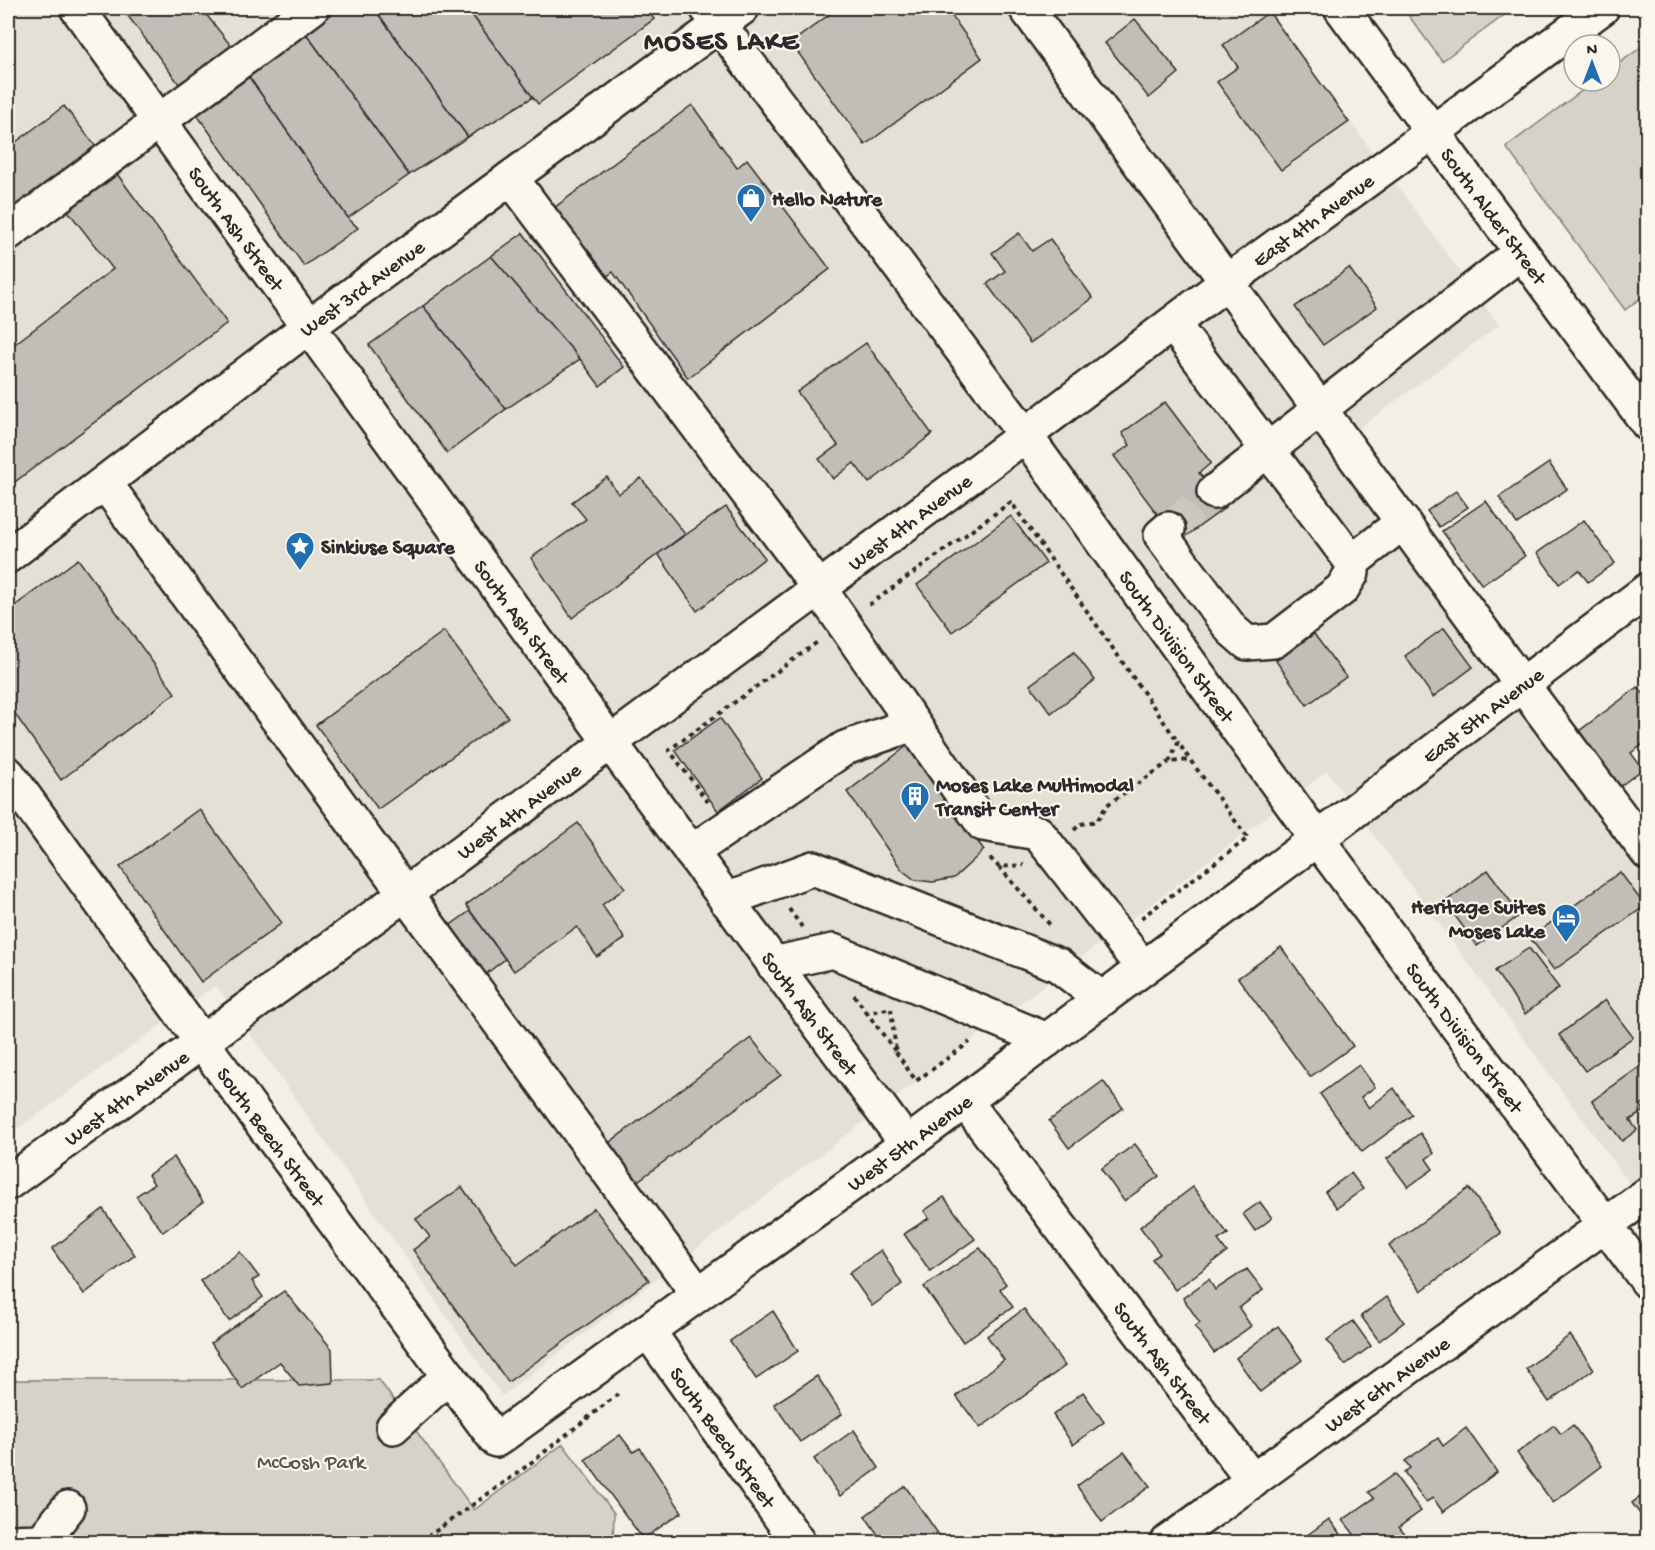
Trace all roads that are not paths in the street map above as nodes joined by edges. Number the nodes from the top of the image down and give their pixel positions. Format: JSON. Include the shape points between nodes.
{"nodes":[{"id":1,"x":77,"y":8,"type":"edge"},
{"id":2,"x":312,"y":8,"type":"edge"},
{"id":3,"x":1026,"y":8,"type":"edge"},
{"id":4,"x":1341,"y":8,"type":"edge"},
{"id":5,"x":1602,"y":8,"type":"edge"},
{"id":6,"x":723,"y":13,"type":"edge"},
{"id":7,"x":160,"y":122,"type":"junction"},
{"id":8,"x":1433,"y":132,"type":"junction"},
{"id":9,"x":511,"y":178,"type":"junction"},
{"id":10,"x":8,"y":233,"type":"edge"},
{"id":11,"x":1521,"y":252,"type":"junction"},
{"id":12,"x":1227,"y":282,"type":"junction"},
{"id":13,"x":1173,"y":324,"type":"junction"},
{"id":14,"x":308,"y":327,"type":"junction"},
{"id":15,"x":1320,"y":409,"type":"junction"},
{"id":16,"x":1647,"y":424,"type":"edge"},
{"id":17,"x":1026,"y":435,"type":"junction"},
{"id":18,"x":1267,"y":450,"type":"junction"},
{"id":19,"x":105,"y":483,"type":"junction"},
{"id":20,"x":1214,"y":492,"type":"tunnel mouth"},
{"id":21,"x":1403,"y":522,"type":"junction"},
{"id":22,"x":1168,"y":529,"type":"dead end"},
{"id":23,"x":8,"y":556,"type":"edge"},
{"id":24,"x":1352,"y":562,"type":"junction"},
{"id":25,"x":819,"y":588,"type":"junction"},
{"id":26,"x":1647,"y":590,"type":"edge"},
{"id":27,"x":1522,"y":684,"type":"junction"},
{"id":28,"x":914,"y":724,"type":"junction"},
{"id":29,"x":610,"y":742,"type":"junction"},
{"id":30,"x":8,"y":774,"type":"edge"},
{"id":31,"x":1317,"y":839,"type":"junction"},
{"id":32,"x":691,"y":852,"type":"junction"},
{"id":33,"x":1647,"y":853,"type":"edge"},
{"id":34,"x":405,"y":894,"type":"junction"},
{"id":35,"x":726,"y":900,"type":"junction"},
{"id":36,"x":773,"y":964,"type":"junction"},
{"id":37,"x":1143,"y":968,"type":"junction"},
{"id":38,"x":1102,"y":999,"type":"junction"},
{"id":39,"x":1047,"y":1040,"type":"junction"},
{"id":40,"x":201,"y":1041,"type":"junction"},
{"id":41,"x":965,"y":1101,"type":"junction"},
{"id":42,"x":907,"y":1144,"type":"junction"},
{"id":43,"x":8,"y":1183,"type":"edge"},
{"id":44,"x":1647,"y":1194,"type":"edge"},
{"id":45,"x":1604,"y":1225,"type":"junction"},
{"id":46,"x":1647,"y":1282,"type":"edge"},
{"id":47,"x":698,"y":1294,"type":"junction"},
{"id":48,"x":648,"y":1331,"type":"junction"},
{"id":49,"x":449,"y":1376,"type":"junction"},
{"id":50,"x":393,"y":1427,"type":"dead end"},
{"id":51,"x":496,"y":1440,"type":"joint"},
{"id":52,"x":1253,"y":1481,"type":"junction"},
{"id":53,"x":68,"y":1508,"type":"dead end"},
{"id":54,"x":8,"y":1542,"type":"edge"},
{"id":55,"x":798,"y":1542,"type":"edge"},
{"id":56,"x":1168,"y":1542,"type":"edge"}],
"edges":[{"from":1,"to":7,"type":"street","name":"South Ash Street"},
{"from":2,"to":7,"type":"street"},
{"from":3,"to":12,"type":"street"},
{"from":4,"to":8,"type":"street","name":"South Alder Street"},
{"from":5,"to":8,"type":"street","name":"East 4th Avenue"},
{"from":6,"to":9,"type":"street","name":"West 3rd Avenue"},
{"from":6,"to":17,"type":"street","name":"South Division Street"},
{"from":7,"to":10,"type":"street"},
{"from":7,"to":14,"type":"street","name":"South Ash Street"},
{"from":8,"to":11,"type":"street","name":"South Alder Street"},
{"from":8,"to":12,"type":"street","name":"East 4th Avenue"},
{"from":9,"to":14,"type":"street","name":"West 3rd Avenue"},
{"from":9,"to":25,"type":"street"},
{"from":11,"to":15,"type":"street"},
{"from":11,"to":16,"type":"street","name":"South Alder Street"},
{"from":12,"to":13,"type":"street","name":"East 4th Avenue"},
{"from":12,"to":15,"type":"street"},
{"from":13,"to":17,"type":"street","name":"East 4th Avenue"},
{"from":13,"to":18,"type":"street"},
{"from":14,"to":19,"type":"street","name":"West 3rd Avenue"},
{"from":14,"to":29,"type":"street","name":"South Ash Street"},
{"from":15,"to":18,"type":"street"},
{"from":15,"to":21,"type":"street"},
{"from":17,"to":25,"type":"street","name":"West 4th Avenue"},
{"from":17,"to":31,"type":"street","name":"South Division Street"},
{"from":18,"to":20,"type":"street"},
{"from":18,"to":24,"type":"street"},
{"from":19,"to":23,"type":"street","name":"West 3rd Avenue"},
{"from":19,"to":34,"type":"street"},
{"from":21,"to":24,"type":"street"},
{"from":21,"to":27,"type":"street"},
{"from":22,"to":24,"type":"street","via":[[1161,535],[1232,630],[1248,643],[1274,641],[1342,589],[1352,573]]},
{"from":25,"to":28,"type":"street"},
{"from":25,"to":29,"type":"street","name":"West 4th Avenue"},
{"from":26,"to":27,"type":"street","name":"East 5th Avenue"},
{"from":27,"to":31,"type":"street","name":"East 5th Avenue"},
{"from":27,"to":33,"type":"street"},
{"from":28,"to":32,"type":"street","via":[[845,748]]},
{"from":28,"to":37,"type":"street","via":[[983,824],[1038,833]]},
{"from":29,"to":32,"type":"street","name":"South Ash Street"},
{"from":29,"to":34,"type":"street","name":"West 4th Avenue"},
{"from":30,"to":40,"type":"street","name":"South Beech Street"},
{"from":31,"to":37,"type":"street","name":"West 5th Avenue"},
{"from":31,"to":45,"type":"street","name":"South Division Street"},
{"from":32,"to":35,"type":"street","name":"South Ash Street"},
{"from":34,"to":40,"type":"street","name":"West 4th Avenue"},
{"from":34,"to":47,"type":"street"},
{"from":35,"to":36,"type":"street","name":"South Ash Street"},
{"from":35,"to":38,"type":"street","via":[[813,868],[1058,965]]},
{"from":36,"to":39,"type":"street","via":[[833,951]]},
{"from":36,"to":42,"type":"street","name":"South Ash Street"},
{"from":37,"to":38,"type":"street","name":"West 5th Avenue"},
{"from":38,"to":39,"type":"street","name":"West 5th Avenue"},
{"from":39,"to":41,"type":"street","name":"West 5th Avenue"},
{"from":40,"to":43,"type":"street","name":"West 4th Avenue"},
{"from":40,"to":49,"type":"street","name":"South Beech Street"},
{"from":41,"to":42,"type":"street","name":"West 5th Avenue"},
{"from":41,"to":52,"type":"street","name":"South Ash Street"},
{"from":42,"to":47,"type":"street","name":"West 5th Avenue"},
{"from":44,"to":45,"type":"street","name":"West 6th Avenue"},
{"from":45,"to":46,"type":"street","name":"South Division Street"},
{"from":45,"to":52,"type":"street","name":"West 6th Avenue"},
{"from":47,"to":48,"type":"street","name":"West 5th Avenue"},
{"from":48,"to":51,"type":"street","name":"West 5th Avenue"},
{"from":48,"to":55,"type":"street","name":"South Beech Street"},
{"from":49,"to":50,"type":"street"},
{"from":49,"to":51,"type":"street","name":"South Beech Street"},
{"from":52,"to":56,"type":"street","name":"West 6th Avenue"},
{"from":53,"to":54,"type":"street","via":[[42,1541]]}]}
